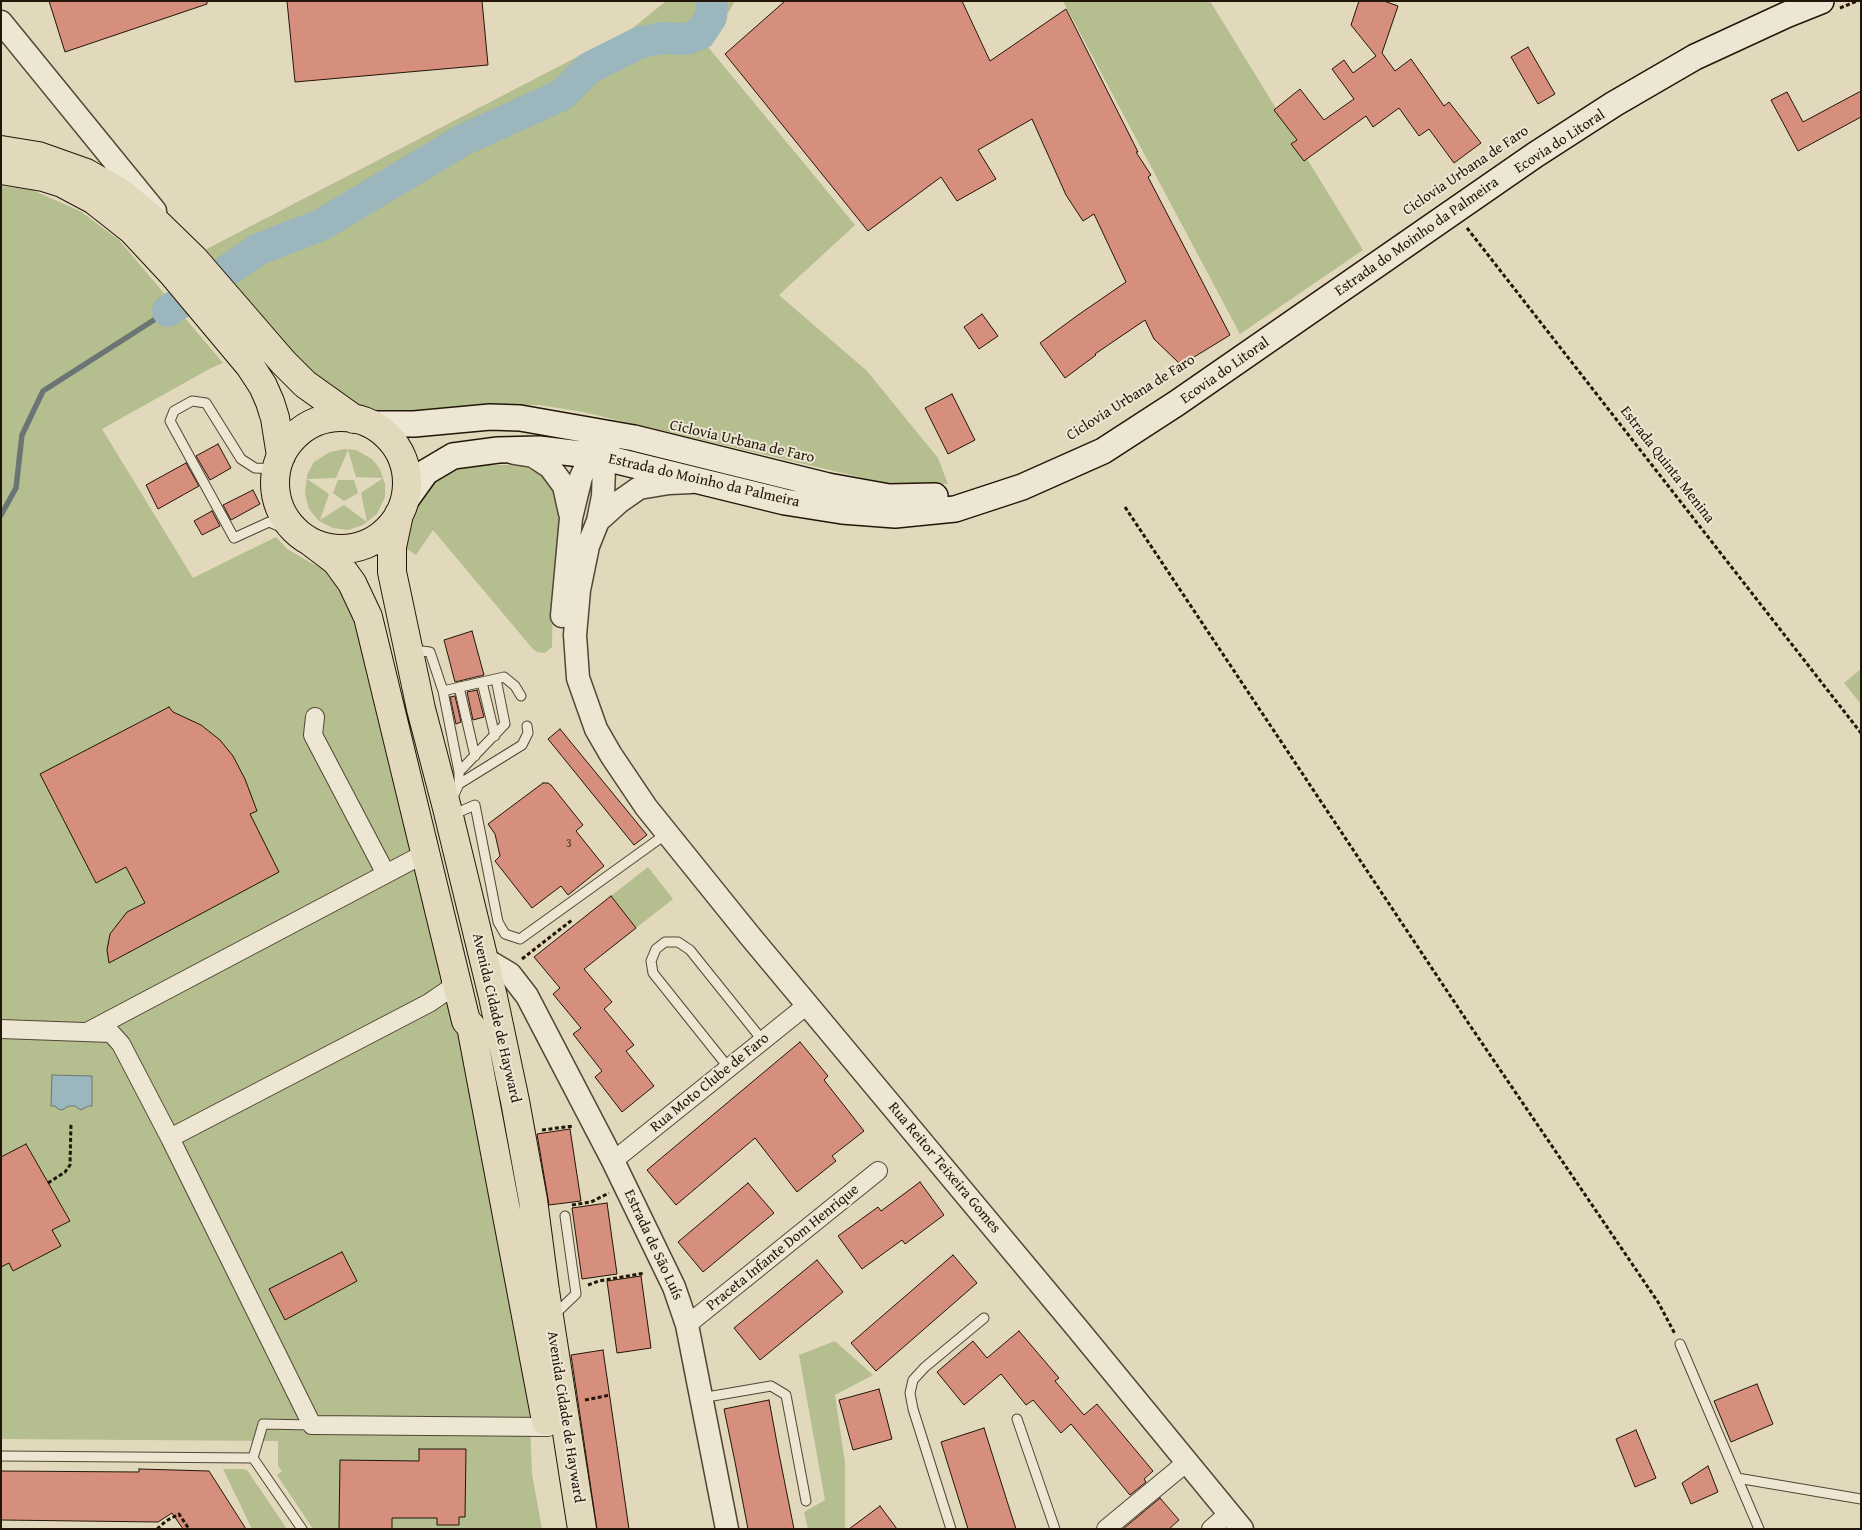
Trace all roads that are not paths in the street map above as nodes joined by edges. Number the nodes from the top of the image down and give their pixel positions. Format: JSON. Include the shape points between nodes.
{"nodes":[{"id":1,"x":1826,"y":6,"type":"edge"},
{"id":2,"x":5,"y":27,"type":"edge"},
{"id":3,"x":1,"y":150,"type":"edge"},
{"id":4,"x":1,"y":170,"type":"edge"},
{"id":5,"x":184,"y":267,"type":"junction"},
{"id":6,"x":221,"y":310,"type":"junction"},
{"id":7,"x":362,"y":421,"type":"junction"},
{"id":8,"x":557,"y":424,"type":"junction"},
{"id":9,"x":634,"y":438,"type":"junction"},
{"id":10,"x":498,"y":450,"type":"junction"},
{"id":11,"x":597,"y":456,"type":"junction"},
{"id":12,"x":279,"y":463,"type":"junction"},
{"id":13,"x":706,"y":482,"type":"junction"},
{"id":14,"x":1022,"y":487,"type":"junction"},
{"id":15,"x":401,"y":509,"type":"junction"},
{"id":16,"x":571,"y":518,"type":"junction"},
{"id":17,"x":598,"y":521,"type":"junction"},
{"id":18,"x":306,"y":539,"type":"junction"},
{"id":19,"x":406,"y":638,"type":"junction"},
{"id":20,"x":496,"y":679,"type":"junction"},
{"id":21,"x":482,"y":682,"type":"junction"},
{"id":22,"x":459,"y":687,"type":"junction"},
{"id":23,"x":443,"y":691,"type":"junction"},
{"id":24,"x":521,"y":696,"type":"dead end"},
{"id":25,"x":315,"y":716,"type":"dead end"},
{"id":26,"x":527,"y":726,"type":"dead end"},
{"id":27,"x":494,"y":736,"type":"junction"},
{"id":28,"x":475,"y":756,"type":"junction"},
{"id":29,"x":459,"y":772,"type":"junction"},
{"id":30,"x":460,"y":784,"type":"junction"},
{"id":31,"x":646,"y":807,"type":"junction"},
{"id":32,"x":448,"y":812,"type":"junction"},
{"id":33,"x":667,"y":834,"type":"junction"},
{"id":34,"x":426,"y":855,"type":"junction"},
{"id":35,"x":386,"y":874,"type":"junction"},
{"id":36,"x":483,"y":958,"type":"junction"},
{"id":37,"x":452,"y":960,"type":"junction"},
{"id":38,"x":518,"y":984,"type":"junction"},
{"id":39,"x":493,"y":997,"type":"junction"},
{"id":40,"x":429,"y":1003,"type":"junction"},
{"id":41,"x":807,"y":1005,"type":"junction"},
{"id":42,"x":466,"y":1021,"type":"junction"},
{"id":43,"x":1,"y":1029,"type":"edge"},
{"id":44,"x":85,"y":1033,"type":"junction"},
{"id":45,"x":763,"y":1041,"type":"junction"},
{"id":46,"x":728,"y":1068,"type":"junction"},
{"id":47,"x":170,"y":1138,"type":"junction"},
{"id":48,"x":613,"y":1161,"type":"junction"},
{"id":49,"x":878,"y":1171,"type":"dead end"},
{"id":50,"x":565,"y":1216,"type":"dead end"},
{"id":51,"x":984,"y":1318,"type":"dead end"},
{"id":52,"x":550,"y":1319,"type":"junction"},
{"id":53,"x":687,"y":1325,"type":"junction"},
{"id":54,"x":1680,"y":1344,"type":"road end"},
{"id":55,"x":701,"y":1398,"type":"junction"},
{"id":56,"x":1017,"y":1418,"type":"dead end"},
{"id":57,"x":312,"y":1425,"type":"junction"},
{"id":58,"x":548,"y":1427,"type":"junction"},
{"id":59,"x":1,"y":1456,"type":"edge"},
{"id":60,"x":253,"y":1458,"type":"junction"},
{"id":61,"x":1187,"y":1462,"type":"junction"},
{"id":62,"x":1738,"y":1478,"type":"junction"},
{"id":63,"x":1861,"y":1500,"type":"edge"},
{"id":64,"x":806,"y":1502,"type":"dead end"},
{"id":65,"x":1236,"y":1521,"type":"edge"},
{"id":66,"x":302,"y":1529,"type":"edge"},
{"id":67,"x":563,"y":1529,"type":"edge"},
{"id":68,"x":582,"y":1529,"type":"edge"},
{"id":69,"x":727,"y":1529,"type":"edge"},
{"id":70,"x":951,"y":1529,"type":"edge"},
{"id":71,"x":1055,"y":1529,"type":"edge"},
{"id":72,"x":1106,"y":1529,"type":"edge"},
{"id":73,"x":1211,"y":1529,"type":"edge"},
{"id":74,"x":1759,"y":1529,"type":"edge"}],
"edges":[{"from":1,"to":14,"type":"main road","name":"Estrada do Moinho da Palmeira","via":[[1786,15],[1695,57],[1614,104],[1103,451]]},
{"from":2,"to":5,"type":"street"},
{"from":3,"to":5,"type":"main road","via":[[38,156],[86,173],[121,193],[157,223]]},
{"from":4,"to":5,"type":"main road","via":[[43,177],[87,196]]},
{"from":5,"to":6,"type":"main road"},
{"from":6,"to":7,"type":"main road","via":[[305,384]]},
{"from":6,"to":12,"type":"main road","via":[[239,351],[263,386],[275,418]]},
{"from":7,"to":8,"type":"main road","name":"Estrada do Moinho da Palmeira","via":[[414,424],[490,417]]},
{"from":7,"to":12,"type":"main road","via":[[332,418],[311,424],[293,438]]},
{"from":7,"to":15,"type":"main road","via":[[391,441],[401,458],[406,485]]},
{"from":8,"to":9,"type":"main road","name":"Estrada do Moinho da Palmeira"},
{"from":8,"to":11,"type":"street","via":[[580,435],[593,446]]},
{"from":9,"to":11,"type":"street"},
{"from":9,"to":14,"type":"main road","name":"Estrada do Moinho da Palmeira","via":[[828,486],[889,497],[949,496]]},
{"from":10,"to":11,"type":"main road","name":"Estrada do Moinho da Palmeira","via":[[539,449]]},
{"from":10,"to":15,"type":"main road","name":"Estrada do Moinho da Palmeira","via":[[453,456],[426,472]]},
{"from":10,"to":16,"type":"street","via":[[533,456],[550,467],[564,486]]},
{"from":11,"to":13,"type":"main road","name":"Estrada do Moinho da Palmeira"},
{"from":11,"to":16,"type":"street","via":[[587,464],[581,477]]},
{"from":11,"to":17,"type":"street","via":[[604,467]]},
{"from":12,"to":18,"type":"main road","via":[[275,480],[277,501],[286,520]]},
{"from":12,"to":18,"type":"lane","via":[[255,468],[241,459],[206,403],[192,401],[174,411],[170,421],[234,538],[269,522]]},
{"from":13,"to":14,"type":"main road","name":"Estrada do Moinho da Palmeira","via":[[785,502],[894,515],[955,509]]},
{"from":13,"to":17,"type":"street","via":[[639,488]]},
{"from":15,"to":18,"type":"main road","via":[[387,530],[360,546],[330,548]]},
{"from":15,"to":19,"type":"main road","name":"Avenida Cidade de Hayward","via":[[392,547],[392,572]]},
{"from":16,"to":31,"type":"street","via":[[562,616],[567,675],[599,753]]},
{"from":17,"to":31,"type":"street","via":[[588,546],[578,590],[575,635],[578,678],[596,729]]},
{"from":18,"to":34,"type":"main road","name":"Avenida Cidade de Hayward","via":[[336,561],[352,583],[368,617]]},
{"from":19,"to":23,"type":"lane","via":[[413,650],[430,652]]},
{"from":19,"to":32,"type":"main road","name":"Avenida Cidade de Hayward"},
{"from":20,"to":21,"type":"lane"},
{"from":20,"to":24,"type":"lane","via":[[504,677]]},
{"from":20,"to":27,"type":"lane","via":[[505,724]]},
{"from":21,"to":22,"type":"lane"},
{"from":21,"to":27,"type":"lane"},
{"from":22,"to":23,"type":"lane"},
{"from":22,"to":28,"type":"lane"},
{"from":23,"to":29,"type":"lane"},
{"from":25,"to":35,"type":"street","via":[[313,735]]},
{"from":26,"to":30,"type":"lane","via":[[528,733],[522,745]]},
{"from":27,"to":28,"type":"lane"},
{"from":28,"to":29,"type":"lane"},
{"from":29,"to":30,"type":"lane"},
{"from":30,"to":32,"type":"lane"},
{"from":31,"to":33,"type":"street","name":"Rua Reitor Teixeira Gomes"},
{"from":32,"to":33,"type":"lane","via":[[475,805],[498,922],[505,934],[520,939]]},
{"from":32,"to":36,"type":"main road","name":"Avenida Cidade de Hayward"},
{"from":33,"to":41,"type":"street","name":"Rua Reitor Teixeira Gomes"},
{"from":34,"to":35,"type":"street"},
{"from":34,"to":37,"type":"main road","name":"Avenida Cidade de Hayward"},
{"from":35,"to":44,"type":"street"},
{"from":36,"to":38,"type":"street","name":"Estrada de São Luís","via":[[510,974]]},
{"from":36,"to":39,"type":"main road","name":"Avenida Cidade de Hayward"},
{"from":37,"to":40,"type":"street","via":[[451,988]]},
{"from":37,"to":42,"type":"main road","name":"Avenida Cidade de Hayward"},
{"from":38,"to":39,"type":"street","via":[[504,982]]},
{"from":38,"to":48,"type":"street","name":"Estrada de São Luís"},
{"from":39,"to":52,"type":"main road","name":"Avenida Cidade de Hayward","via":[[521,1133]]},
{"from":40,"to":42,"type":"street","via":[[444,1000],[454,1003]]},
{"from":40,"to":47,"type":"street"},
{"from":41,"to":45,"type":"street","name":"Rua Moto Clube de Faro"},
{"from":41,"to":61,"type":"street","name":"Rua Reitor Teixeira Gomes"},
{"from":42,"to":58,"type":"main road","name":"Avenida Cidade de Hayward","via":[[471,1026]]},
{"from":43,"to":44,"type":"street"},
{"from":44,"to":47,"type":"street","via":[[111,1033],[121,1044]]},
{"from":45,"to":46,"type":"street","name":"Rua Moto Clube de Faro"},
{"from":45,"to":46,"type":"lane","via":[[690,950],[678,942],[664,942],[656,949],[651,961],[653,973]]},
{"from":46,"to":48,"type":"street","name":"Rua Moto Clube de Faro"},
{"from":47,"to":57,"type":"street"},
{"from":48,"to":53,"type":"street","name":"Estrada de São Luís","via":[[666,1269]]},
{"from":49,"to":53,"type":"street","name":"Praceta Infante Dom Henrique"},
{"from":50,"to":52,"type":"lane","via":[[576,1294]]},
{"from":51,"to":70,"type":"lane","via":[[925,1367],[914,1380],[910,1393]]},
{"from":52,"to":68,"type":"main road","name":"Avenida Cidade de Hayward"},
{"from":53,"to":55,"type":"street","name":"Estrada de São Luís"},
{"from":54,"to":62,"type":"lane"},
{"from":55,"to":64,"type":"lane","via":[[772,1386],[786,1395]]},
{"from":55,"to":69,"type":"street","name":"Estrada de São Luís"},
{"from":56,"to":71,"type":"lane"},
{"from":57,"to":58,"type":"street"},
{"from":57,"to":60,"type":"lane","via":[[264,1424]]},
{"from":58,"to":67,"type":"main road","name":"Avenida Cidade de Hayward"},
{"from":59,"to":60,"type":"lane"},
{"from":60,"to":66,"type":"lane"},
{"from":61,"to":65,"type":"street","name":"Rua Reitor Teixeira Gomes"},
{"from":61,"to":72,"type":"street"},
{"from":62,"to":63,"type":"lane"},
{"from":62,"to":74,"type":"lane"},
{"from":65,"to":73,"type":"street"}]}
